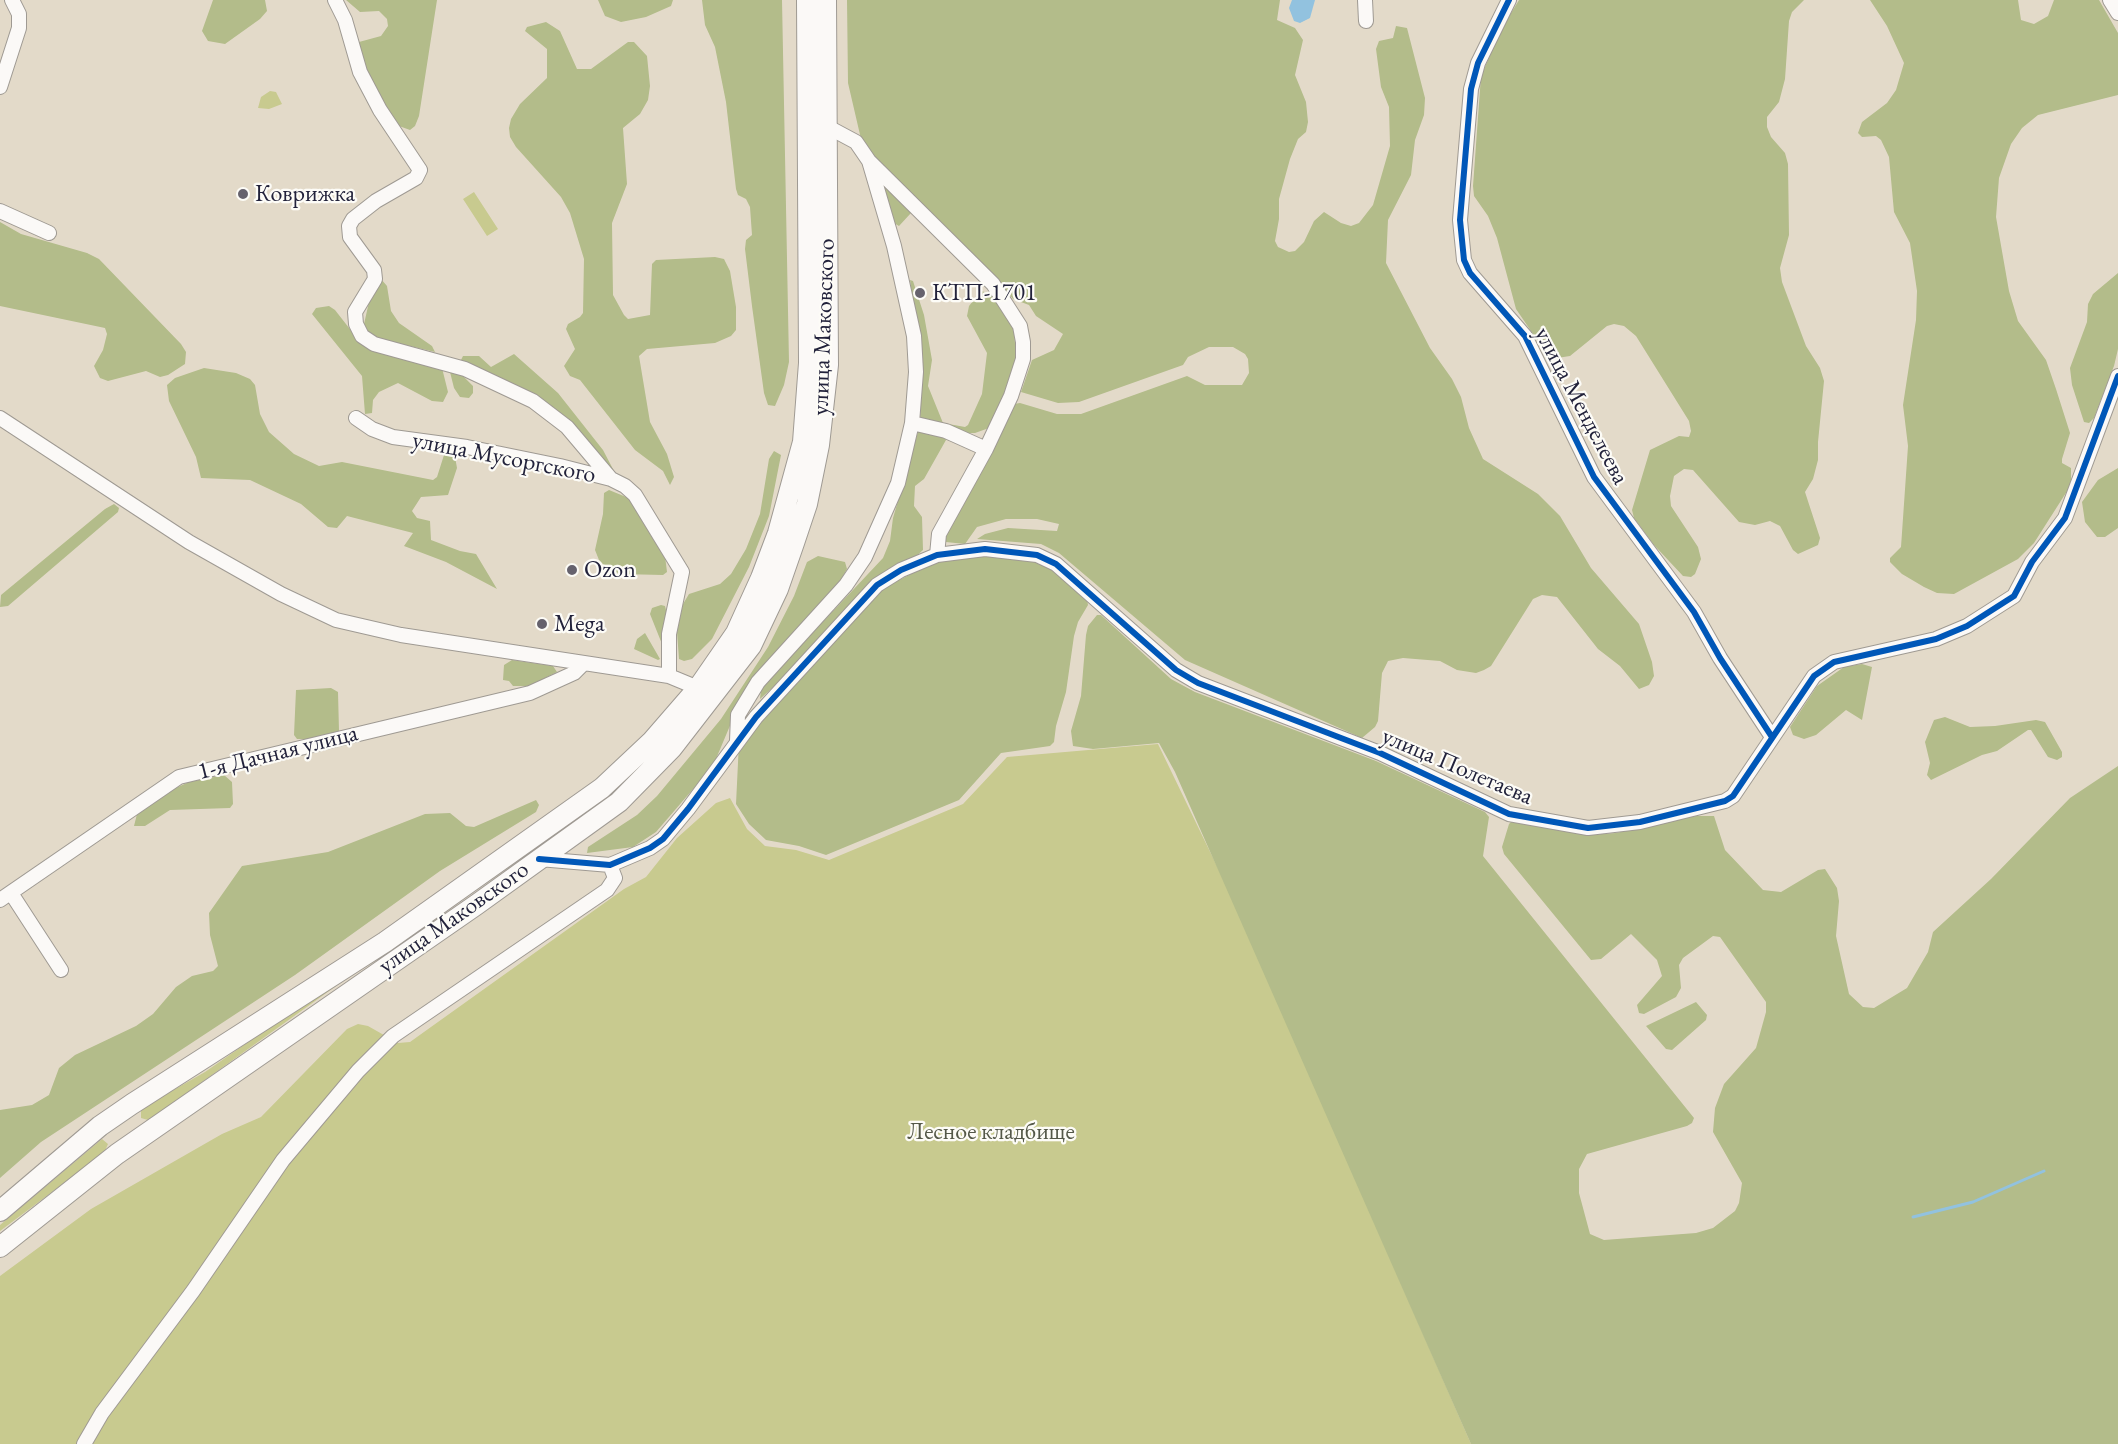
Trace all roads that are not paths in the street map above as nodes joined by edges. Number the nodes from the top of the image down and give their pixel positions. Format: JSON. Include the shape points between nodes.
{"nodes":[{"id":1,"x":12,"y":0,"type":"edge"},
{"id":2,"x":335,"y":0,"type":"edge"},
{"id":3,"x":807,"y":0,"type":"edge"},
{"id":4,"x":826,"y":0,"type":"edge"},
{"id":5,"x":1365,"y":0,"type":"edge"},
{"id":6,"x":1509,"y":0,"type":"edge"},
{"id":7,"x":2110,"y":0,"type":"edge"},
{"id":8,"x":2118,"y":13,"type":"edge"},
{"id":9,"x":1366,"y":21,"type":"dead end"},
{"id":10,"x":0,"y":87,"type":"edge"},
{"id":11,"x":828,"y":127,"type":"junction"},
{"id":12,"x":869,"y":161,"type":"junction"},
{"id":13,"x":0,"y":211,"type":"edge"},
{"id":14,"x":49,"y":233,"type":"dead end"},
{"id":15,"x":2118,"y":376,"type":"edge"},
{"id":16,"x":0,"y":418,"type":"edge"},
{"id":17,"x":356,"y":418,"type":"dead end"},
{"id":18,"x":912,"y":423,"type":"junction"},
{"id":19,"x":986,"y":449,"type":"junction"},
{"id":20,"x":612,"y":479,"type":"junction"},
{"id":21,"x":937,"y":555,"type":"junction"},
{"id":22,"x":583,"y":664,"type":"junction"},
{"id":23,"x":669,"y":676,"type":"junction"},
{"id":24,"x":698,"y":688,"type":"junction"},
{"id":25,"x":1772,"y":737,"type":"junction"},
{"id":26,"x":737,"y":741,"type":"junction"},
{"id":27,"x":539,"y":859,"type":"junction"},
{"id":28,"x":610,"y":865,"type":"junction"},
{"id":29,"x":5,"y":896,"type":"edge"},
{"id":30,"x":61,"y":970,"type":"dead end"},
{"id":31,"x":132,"y":1104,"type":"junction"},
{"id":32,"x":100,"y":1126,"type":"junction"},
{"id":33,"x":150,"y":1131,"type":"junction"},
{"id":34,"x":117,"y":1154,"type":"junction"},
{"id":35,"x":0,"y":1211,"type":"edge"},
{"id":36,"x":0,"y":1246,"type":"edge"},
{"id":37,"x":84,"y":1444,"type":"edge"}],
"edges":[{"from":1,"to":10,"type":"street","via":[[19,14],[19,28]]},
{"from":2,"to":20,"type":"street","via":[[360,72],[420,170],[416,178],[376,201],[349,226],[350,237],[374,270],[375,279],[354,312],[362,336],[374,344],[465,369],[533,401],[567,427]]},
{"from":3,"to":24,"type":"highway","name":"улица Маковского","via":[[809,363],[803,442],[762,578],[736,633]]},
{"from":4,"to":11,"type":"highway","name":"улица Маковского"},
{"from":5,"to":9,"type":"street"},
{"from":6,"to":25,"type":"street","name":"улица Менделеева","via":[[1484,48],[1472,82],[1460,220],[1464,261],[1525,336],[1594,477],[1694,612]]},
{"from":7,"to":8,"type":"street"},
{"from":11,"to":12,"type":"street","via":[[856,142]]},
{"from":11,"to":27,"type":"highway","name":"улица Маковского","via":[[828,365],[819,445],[807,504],[778,589],[751,646],[672,748],[619,802]]},
{"from":12,"to":18,"type":"street","via":[[894,246],[914,336]]},
{"from":12,"to":19,"type":"street","via":[[993,284],[1020,326],[1023,359]]},
{"from":13,"to":14,"type":"street"},
{"from":15,"to":25,"type":"street","name":"улица Полетаева","via":[[2065,518],[2032,562],[2014,596],[1977,621],[1936,639],[1834,662],[1814,676]]},
{"from":16,"to":22,"type":"street","via":[[189,542],[336,620],[401,635]]},
{"from":17,"to":20,"type":"street","name":"улица Мусоргского","via":[[393,437],[468,447]]},
{"from":18,"to":19,"type":"street","via":[[946,430]]},
{"from":18,"to":26,"type":"street","via":[[898,483],[865,557],[846,585],[758,682],[738,715]]},
{"from":19,"to":21,"type":"street","via":[[939,534]]},
{"from":20,"to":23,"type":"street","name":"улица Мусоргского","via":[[635,495],[682,572],[669,634]]},
{"from":21,"to":25,"type":"street","name":"улица Полетаева","via":[[1002,549],[1037,555],[1056,564],[1176,670],[1198,683],[1380,753],[1509,813],[1533,819],[1588,828],[1640,822],[1725,801],[1733,796]]},
{"from":21,"to":26,"type":"street","name":"улица Полетаева","via":[[877,585]]},
{"from":22,"to":23,"type":"street"},
{"from":22,"to":29,"type":"street","name":"1-я Дачная улица","via":[[574,673],[530,693],[179,777]]},
{"from":23,"to":24,"type":"street"},
{"from":24,"to":31,"type":"highway","name":"улица Маковского","via":[[652,741],[602,788],[537,836],[385,942]]},
{"from":26,"to":28,"type":"street","name":"улица Полетаева","via":[[663,839]]},
{"from":27,"to":28,"type":"street"},
{"from":27,"to":33,"type":"highway","name":"улица Маковского"},
{"from":28,"to":37,"type":"street","via":[[615,878],[607,890],[393,1036],[358,1071],[283,1160],[194,1291],[102,1413]]},
{"from":29,"to":30,"type":"street"},
{"from":31,"to":32,"type":"highway","name":"улица Маковского"},
{"from":31,"to":33,"type":"highway","via":[[131,1124],[137,1130]]},
{"from":32,"to":34,"type":"highway","via":[[116,1135],[120,1143]]},
{"from":32,"to":35,"type":"highway","name":"улица Маковского"},
{"from":33,"to":34,"type":"highway","name":"улица Маковского"},
{"from":34,"to":36,"type":"highway","name":"улица Маковского"}]}
